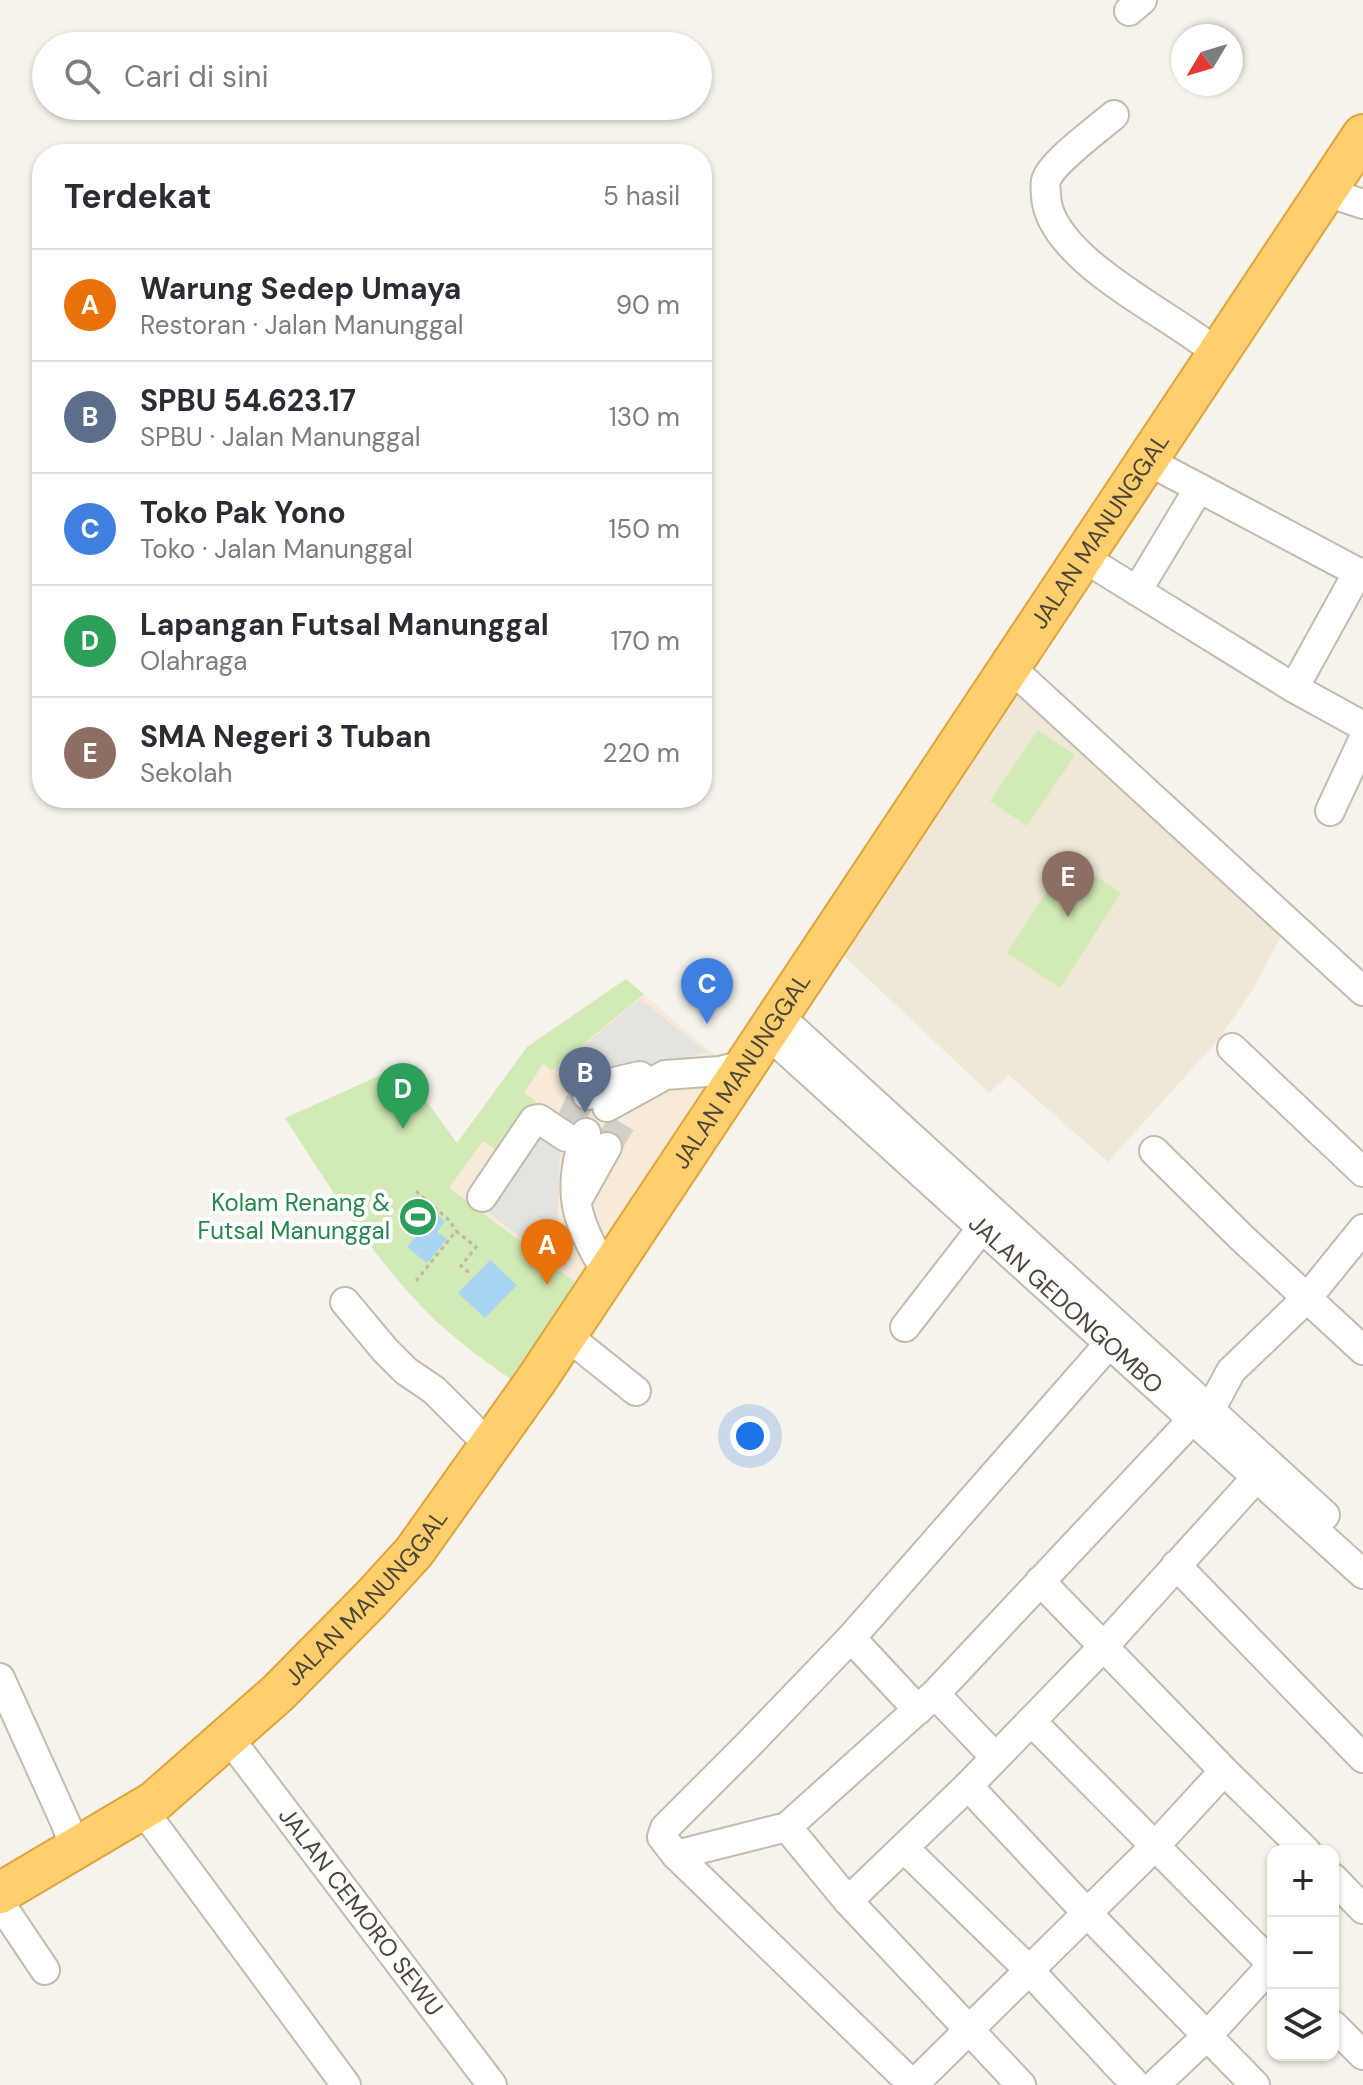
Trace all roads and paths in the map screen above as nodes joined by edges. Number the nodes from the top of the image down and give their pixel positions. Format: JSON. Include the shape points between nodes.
{"nodes":[{"id":1,"x":1114,"y":115,"type":"dead end"},
{"id":2,"x":1363,"y":135,"type":"edge"},
{"id":3,"x":1345,"y":198,"type":"edge"},
{"id":4,"x":1220,"y":352,"type":"junction"},
{"id":5,"x":1148,"y":461,"type":"junction"},
{"id":6,"x":1199,"y":488,"type":"junction"},
{"id":7,"x":1084,"y":558,"type":"junction"},
{"id":8,"x":1360,"y":574,"type":"edge"},
{"id":9,"x":1137,"y":591,"type":"junction"},
{"id":10,"x":1011,"y":668,"type":"junction"},
{"id":11,"x":1294,"y":688,"type":"junction"},
{"id":12,"x":1363,"y":726,"type":"edge"},
{"id":13,"x":1363,"y":740,"type":"edge"},
{"id":14,"x":1330,"y":811,"type":"dead end"},
{"id":15,"x":1363,"y":991,"type":"edge"},
{"id":16,"x":765,"y":1038,"type":"junction"},
{"id":17,"x":1232,"y":1048,"type":"dead end"},
{"id":18,"x":606,"y":1107,"type":"tunnel mouth"},
{"id":19,"x":1154,"y":1151,"type":"dead end"},
{"id":20,"x":1363,"y":1172,"type":"edge"},
{"id":21,"x":416,"y":1191,"type":"dead end"},
{"id":22,"x":482,"y":1197,"type":"dead end"},
{"id":23,"x":981,"y":1229,"type":"junction"},
{"id":24,"x":1363,"y":1229,"type":"edge"},
{"id":25,"x":456,"y":1231,"type":"junction"},
{"id":26,"x":608,"y":1274,"type":"junction"},
{"id":27,"x":472,"y":1275,"type":"dead end"},
{"id":28,"x":416,"y":1281,"type":"dead end"},
{"id":29,"x":1308,"y":1297,"type":"junction"},
{"id":30,"x":345,"y":1302,"type":"dead end"},
{"id":31,"x":905,"y":1327,"type":"dead end"},
{"id":32,"x":566,"y":1335,"type":"junction"},
{"id":33,"x":1108,"y":1345,"type":"junction"},
{"id":34,"x":1363,"y":1350,"type":"edge"},
{"id":35,"x":636,"y":1391,"type":"dead end"},
{"id":36,"x":1201,"y":1419,"type":"junction"},
{"id":37,"x":491,"y":1447,"type":"junction"},
{"id":38,"x":1256,"y":1478,"type":"junction"},
{"id":39,"x":1363,"y":1550,"type":"edge"},
{"id":40,"x":1176,"y":1565,"type":"junction"},
{"id":41,"x":1363,"y":1574,"type":"edge"},
{"id":42,"x":1040,"y":1581,"type":"junction"},
{"id":43,"x":851,"y":1638,"type":"junction"},
{"id":44,"x":1105,"y":1645,"type":"junction"},
{"id":45,"x":0,"y":1678,"type":"edge"},
{"id":46,"x":927,"y":1702,"type":"junction"},
{"id":47,"x":1031,"y":1721,"type":"junction"},
{"id":48,"x":229,"y":1738,"type":"junction"},
{"id":49,"x":995,"y":1757,"type":"junction"},
{"id":50,"x":1363,"y":1758,"type":"edge"},
{"id":51,"x":1224,"y":1771,"type":"junction"},
{"id":52,"x":968,"y":1786,"type":"junction"},
{"id":53,"x":143,"y":1810,"type":"junction"},
{"id":54,"x":787,"y":1827,"type":"junction"},
{"id":55,"x":1300,"y":1845,"type":"edge"},
{"id":56,"x":1155,"y":1846,"type":"junction"},
{"id":57,"x":904,"y":1848,"type":"junction"},
{"id":58,"x":75,"y":1850,"type":"junction"},
{"id":59,"x":676,"y":1855,"type":"junction"},
{"id":60,"x":0,"y":1893,"type":"edge"},
{"id":61,"x":848,"y":1901,"type":"junction"},
{"id":62,"x":0,"y":1903,"type":"edge"},
{"id":63,"x":1086,"y":1912,"type":"junction"},
{"id":64,"x":1267,"y":1959,"type":"edge"},
{"id":65,"x":1028,"y":1969,"type":"junction"},
{"id":66,"x":45,"y":1970,"type":"dead end"},
{"id":67,"x":1267,"y":1971,"type":"edge"},
{"id":68,"x":968,"y":2030,"type":"junction"},
{"id":69,"x":1339,"y":2031,"type":"edge"},
{"id":70,"x":1207,"y":2036,"type":"junction"},
{"id":71,"x":1363,"y":2055,"type":"edge"},
{"id":72,"x":346,"y":2085,"type":"edge"},
{"id":73,"x":492,"y":2085,"type":"edge"},
{"id":74,"x":913,"y":2085,"type":"edge"},
{"id":75,"x":1021,"y":2085,"type":"edge"},
{"id":76,"x":1136,"y":2085,"type":"edge"},
{"id":77,"x":1155,"y":2085,"type":"edge"},
{"id":78,"x":1255,"y":2085,"type":"edge"}],
"edges":[{"from":1,"to":4,"type":"street","via":[[1045,181],[1046,205],[1055,226],[1084,260]]},
{"from":2,"to":3,"type":"highway","name":"JALAN MANUNGGAL"},
{"from":3,"to":4,"type":"highway","name":"JALAN MANUNGGAL"},
{"from":4,"to":5,"type":"highway","name":"JALAN MANUNGGAL"},
{"from":5,"to":6,"type":"street"},
{"from":5,"to":7,"type":"highway","name":"JALAN MANUNGGAL"},
{"from":6,"to":8,"type":"street"},
{"from":6,"to":9,"type":"street"},
{"from":7,"to":9,"type":"street"},
{"from":7,"to":10,"type":"highway","name":"JALAN MANUNGGAL"},
{"from":8,"to":11,"type":"street"},
{"from":9,"to":11,"type":"street"},
{"from":10,"to":15,"type":"street"},
{"from":10,"to":16,"type":"highway","name":"JALAN MANUNGGAL"},
{"from":11,"to":12,"type":"street"},
{"from":13,"to":14,"type":"street"},
{"from":16,"to":18,"type":"street","via":[[720,1071],[665,1075]]},
{"from":16,"to":23,"type":"street","name":"JALAN GEDONGOMBO"},
{"from":16,"to":26,"type":"highway","name":"JALAN MANUNGGAL"},
{"from":16,"to":36,"type":"street","name":"JALAN GEDONGOMBO"},
{"from":17,"to":20,"type":"street"},
{"from":19,"to":29,"type":"street"},
{"from":21,"to":25,"type":"path"},
{"from":22,"to":26,"type":"street","via":[[532,1122],[539,1119],[582,1135],[574,1175],[576,1205]]},
{"from":23,"to":31,"type":"street"},
{"from":23,"to":33,"type":"street","name":"JALAN GEDONGOMBO"},
{"from":24,"to":29,"type":"street"},
{"from":25,"to":27,"type":"path","via":[[476,1247],[461,1266]]},
{"from":25,"to":28,"type":"path"},
{"from":26,"to":32,"type":"highway","name":"JALAN MANUNGGAL"},
{"from":29,"to":34,"type":"street"},
{"from":29,"to":36,"type":"street","via":[[1231,1371]]},
{"from":30,"to":37,"type":"street","via":[[406,1371],[434,1390]]},
{"from":32,"to":35,"type":"street"},
{"from":32,"to":37,"type":"highway","name":"JALAN MANUNGGAL"},
{"from":33,"to":36,"type":"street","name":"JALAN GEDONGOMBO"},
{"from":33,"to":43,"type":"street"},
{"from":36,"to":38,"type":"street","name":"JALAN GEDONGOMBO"},
{"from":36,"to":39,"type":"street","name":"JALAN GEDONGOMBO"},
{"from":36,"to":42,"type":"street"},
{"from":37,"to":48,"type":"highway","name":"JALAN MANUNGGAL","via":[[387,1583]]},
{"from":38,"to":40,"type":"street"},
{"from":38,"to":41,"type":"street","name":"JALAN GEDONGOMBO"},
{"from":40,"to":44,"type":"street"},
{"from":40,"to":50,"type":"street"},
{"from":42,"to":44,"type":"street"},
{"from":42,"to":46,"type":"street"},
{"from":43,"to":46,"type":"street"},
{"from":43,"to":59,"type":"street","via":[[665,1828],[662,1837]]},
{"from":44,"to":47,"type":"street"},
{"from":44,"to":51,"type":"street"},
{"from":45,"to":58,"type":"street"},
{"from":46,"to":49,"type":"street"},
{"from":46,"to":54,"type":"street"},
{"from":47,"to":49,"type":"street"},
{"from":47,"to":56,"type":"street"},
{"from":48,"to":53,"type":"highway","name":"JALAN MANUNGGAL"},
{"from":48,"to":73,"type":"street","name":"JALAN CEMORO SEWU"},
{"from":49,"to":52,"type":"street"},
{"from":51,"to":55,"type":"street"},
{"from":51,"to":56,"type":"street"},
{"from":52,"to":57,"type":"street"},
{"from":52,"to":63,"type":"street"},
{"from":53,"to":58,"type":"highway","name":"JALAN MANUNGGAL"},
{"from":53,"to":72,"type":"street"},
{"from":54,"to":59,"type":"street"},
{"from":54,"to":61,"type":"street"},
{"from":56,"to":63,"type":"street"},
{"from":56,"to":64,"type":"street"},
{"from":57,"to":61,"type":"street"},
{"from":57,"to":65,"type":"street"},
{"from":58,"to":60,"type":"highway","name":"JALAN MANUNGGAL"},
{"from":59,"to":74,"type":"street"},
{"from":61,"to":68,"type":"street"},
{"from":62,"to":66,"type":"street"},
{"from":63,"to":65,"type":"street"},
{"from":63,"to":70,"type":"street"},
{"from":65,"to":68,"type":"street"},
{"from":65,"to":76,"type":"street"},
{"from":67,"to":70,"type":"street"},
{"from":68,"to":74,"type":"street"},
{"from":68,"to":75,"type":"street"},
{"from":69,"to":71,"type":"street"},
{"from":70,"to":77,"type":"street"},
{"from":70,"to":78,"type":"street"}]}
